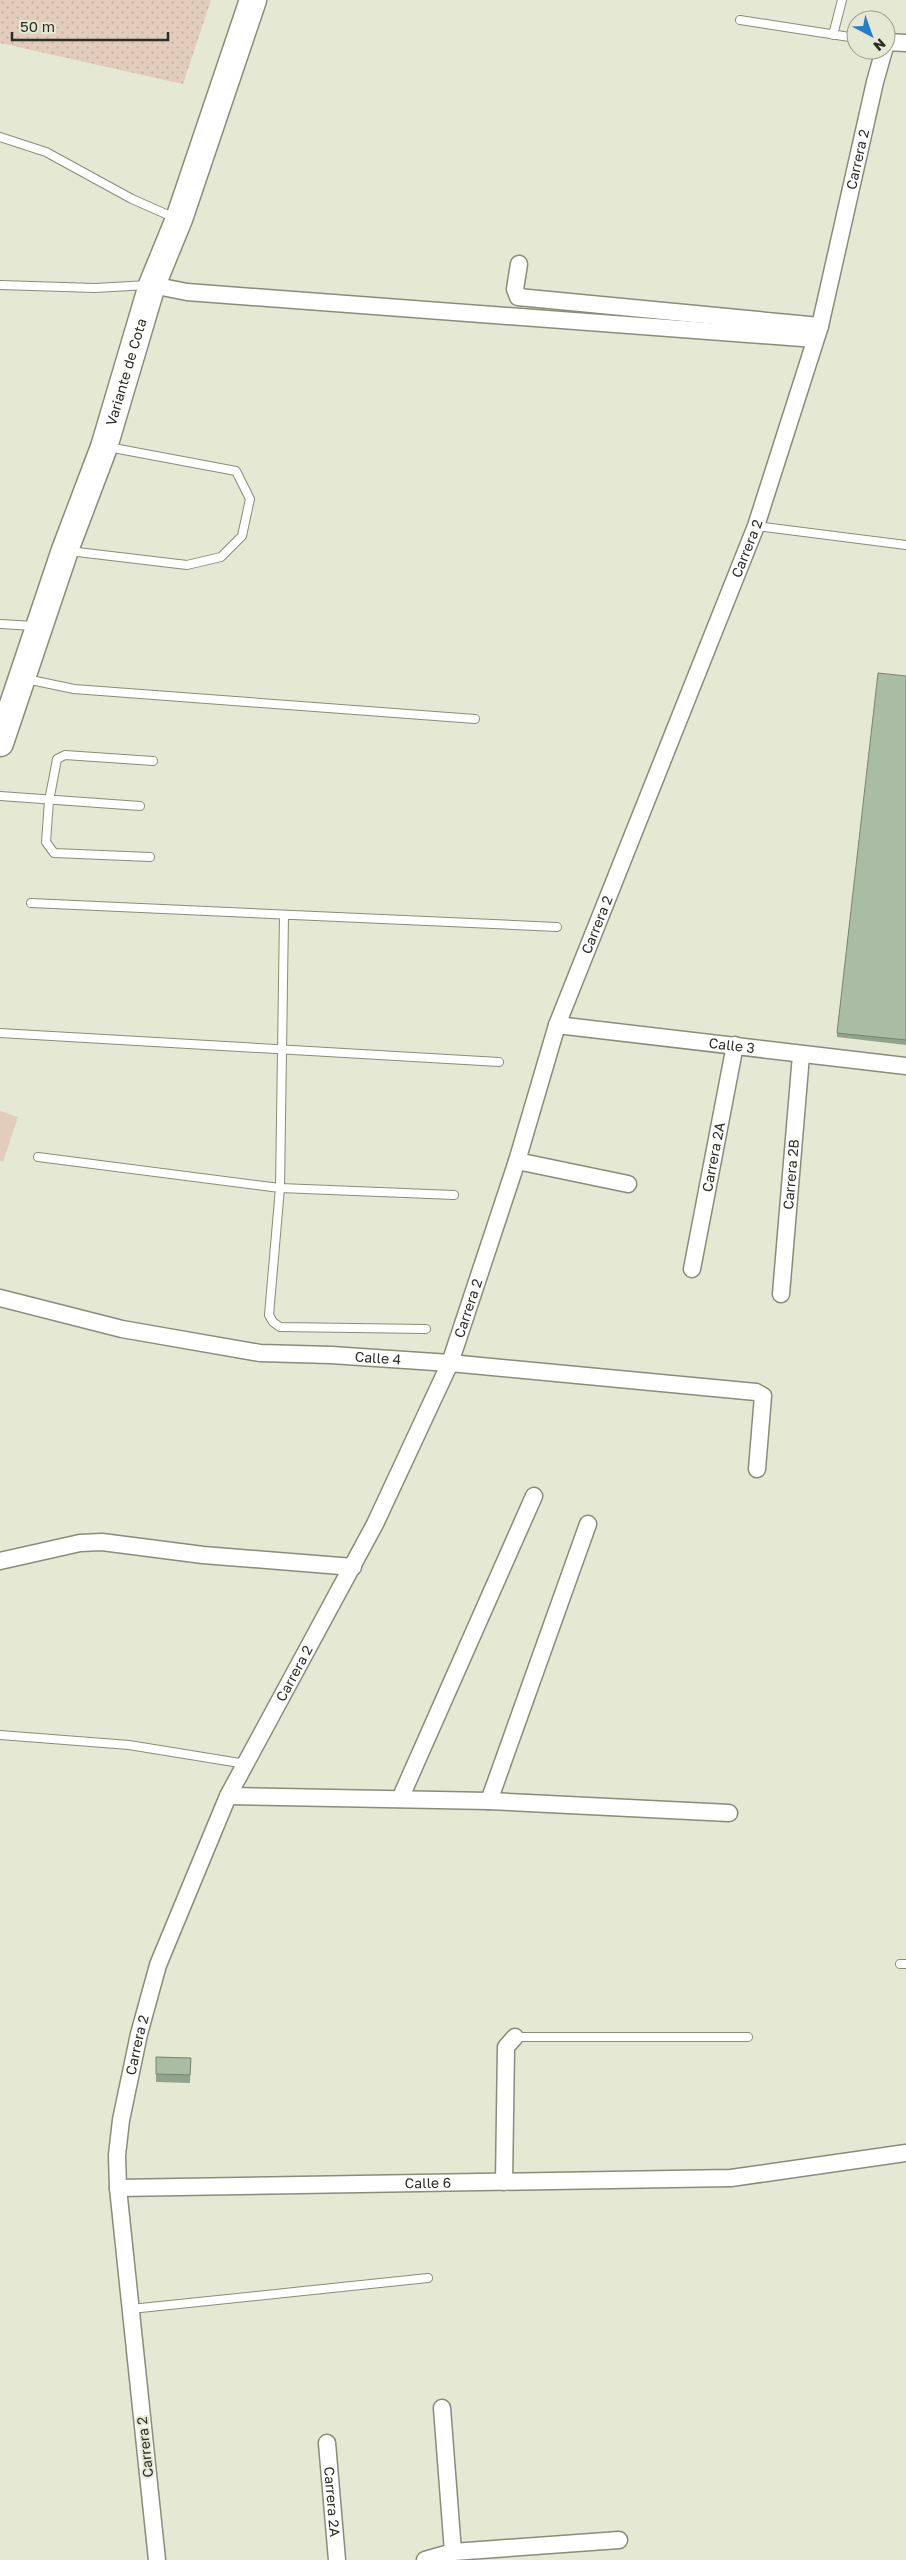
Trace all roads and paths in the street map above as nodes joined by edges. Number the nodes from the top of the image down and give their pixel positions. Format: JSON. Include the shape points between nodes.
{"nodes":[{"id":1,"x":253,"y":0,"type":"edge"},
{"id":2,"x":842,"y":0,"type":"edge"},
{"id":3,"x":740,"y":20,"type":"dead end"},
{"id":4,"x":833,"y":35,"type":"junction"},
{"id":5,"x":846,"y":37,"type":"edge"},
{"id":6,"x":881,"y":60,"type":"edge"},
{"id":7,"x":0,"y":137,"type":"edge"},
{"id":8,"x":179,"y":219,"type":"junction"},
{"id":9,"x":519,"y":264,"type":"dead end"},
{"id":10,"x":0,"y":285,"type":"edge"},
{"id":11,"x":152,"y":285,"type":"junction"},
{"id":12,"x":817,"y":332,"type":"junction"},
{"id":13,"x":104,"y":446,"type":"junction"},
{"id":14,"x":756,"y":526,"type":"junction"},
{"id":15,"x":906,"y":545,"type":"edge"},
{"id":16,"x":65,"y":550,"type":"junction"},
{"id":17,"x":0,"y":624,"type":"edge"},
{"id":18,"x":40,"y":626,"type":"junction"},
{"id":19,"x":20,"y":678,"type":"junction"},
{"id":20,"x":6,"y":708,"type":"edge"},
{"id":21,"x":475,"y":719,"type":"dead end"},
{"id":22,"x":0,"y":743,"type":"edge"},
{"id":23,"x":153,"y":761,"type":"dead end"},
{"id":24,"x":0,"y":796,"type":"edge"},
{"id":25,"x":49,"y":801,"type":"junction"},
{"id":26,"x":140,"y":806,"type":"dead end"},
{"id":27,"x":150,"y":857,"type":"dead end"},
{"id":28,"x":31,"y":903,"type":"dead end"},
{"id":29,"x":284,"y":915,"type":"junction"},
{"id":30,"x":557,"y":927,"type":"dead end"},
{"id":31,"x":557,"y":1025,"type":"junction"},
{"id":32,"x":0,"y":1033,"type":"edge"},
{"id":33,"x":735,"y":1045,"type":"junction"},
{"id":34,"x":283,"y":1048,"type":"junction"},
{"id":35,"x":801,"y":1056,"type":"junction"},
{"id":36,"x":499,"y":1062,"type":"dead end"},
{"id":37,"x":906,"y":1066,"type":"edge"},
{"id":38,"x":38,"y":1157,"type":"dead end"},
{"id":39,"x":517,"y":1161,"type":"junction"},
{"id":40,"x":628,"y":1184,"type":"dead end"},
{"id":41,"x":280,"y":1188,"type":"junction"},
{"id":42,"x":454,"y":1195,"type":"dead end"},
{"id":43,"x":692,"y":1268,"type":"dead end"},
{"id":44,"x":781,"y":1294,"type":"dead end"},
{"id":45,"x":0,"y":1298,"type":"edge"},
{"id":46,"x":426,"y":1329,"type":"dead end"},
{"id":47,"x":450,"y":1362,"type":"junction"},
{"id":48,"x":757,"y":1469,"type":"dead end"},
{"id":49,"x":534,"y":1496,"type":"dead end"},
{"id":50,"x":588,"y":1524,"type":"dead end"},
{"id":51,"x":0,"y":1561,"type":"edge"},
{"id":52,"x":353,"y":1567,"type":"junction"},
{"id":53,"x":0,"y":1735,"type":"edge"},
{"id":54,"x":246,"y":1764,"type":"junction"},
{"id":55,"x":228,"y":1796,"type":"junction"},
{"id":56,"x":400,"y":1799,"type":"junction"},
{"id":57,"x":488,"y":1801,"type":"junction"},
{"id":58,"x":729,"y":1813,"type":"dead end"},
{"id":59,"x":748,"y":2036,"type":"dead end"},
{"id":60,"x":515,"y":2037,"type":"joint"},
{"id":61,"x":906,"y":2153,"type":"edge"},
{"id":62,"x":504,"y":2182,"type":"junction"},
{"id":63,"x":118,"y":2188,"type":"junction"},
{"id":64,"x":428,"y":2278,"type":"dead end"},
{"id":65,"x":131,"y":2309,"type":"junction"},
{"id":66,"x":442,"y":2408,"type":"dead end"},
{"id":67,"x":327,"y":2443,"type":"dead end"},
{"id":68,"x":619,"y":2540,"type":"dead end"},
{"id":69,"x":453,"y":2552,"type":"junction"},
{"id":70,"x":157,"y":2560,"type":"edge"},
{"id":71,"x":337,"y":2560,"type":"edge"},
{"id":72,"x":425,"y":2560,"type":"edge"}],
"edges":[{"from":1,"to":8,"type":"main road","name":"Variante de Cota"},
{"from":2,"to":4,"type":"lane"},
{"from":3,"to":4,"type":"lane"},
{"from":4,"to":5,"type":"lane"},
{"from":6,"to":12,"type":"street","name":"Carrera 2"},
{"from":7,"to":8,"type":"lane","via":[[46,152],[132,199]]},
{"from":8,"to":11,"type":"main road","name":"Variante de Cota"},
{"from":9,"to":12,"type":"street","via":[[515,289],[518,297]]},
{"from":10,"to":11,"type":"lane","via":[[95,288]]},
{"from":11,"to":12,"type":"street","via":[[187,292]]},
{"from":11,"to":13,"type":"main road","name":"Variante de Cota"},
{"from":12,"to":14,"type":"street","name":"Carrera 2"},
{"from":13,"to":16,"type":"main road","name":"Variante de Cota"},
{"from":13,"to":16,"type":"lane","via":[[236,471],[250,499],[242,536],[221,557],[187,565]]},
{"from":14,"to":15,"type":"lane"},
{"from":14,"to":31,"type":"street","name":"Carrera 2"},
{"from":16,"to":18,"type":"main road","name":"Variante de Cota"},
{"from":17,"to":18,"type":"lane"},
{"from":18,"to":19,"type":"main road","name":"Variante de Cota"},
{"from":19,"to":20,"type":"main road","name":"Variante de Cota"},
{"from":19,"to":21,"type":"lane","via":[[84,689]]},
{"from":20,"to":22,"type":"main road","name":"Variante de Cota"},
{"from":23,"to":25,"type":"lane","via":[[65,755],[57,759]]},
{"from":24,"to":25,"type":"lane"},
{"from":25,"to":26,"type":"lane"},
{"from":25,"to":27,"type":"lane","via":[[46,842],[54,853]]},
{"from":28,"to":29,"type":"lane"},
{"from":29,"to":30,"type":"lane"},
{"from":29,"to":34,"type":"lane"},
{"from":31,"to":33,"type":"street","name":"Calle 3"},
{"from":31,"to":39,"type":"street","name":"Carrera 2"},
{"from":32,"to":34,"type":"lane"},
{"from":33,"to":35,"type":"street","name":"Calle 3"},
{"from":33,"to":43,"type":"street","name":"Carrera 2A"},
{"from":34,"to":36,"type":"lane"},
{"from":34,"to":41,"type":"lane"},
{"from":35,"to":37,"type":"street","name":"Calle 3"},
{"from":35,"to":44,"type":"street","name":"Carrera 2B"},
{"from":38,"to":41,"type":"lane"},
{"from":39,"to":40,"type":"street"},
{"from":39,"to":47,"type":"street","name":"Carrera 2"},
{"from":41,"to":42,"type":"lane"},
{"from":41,"to":46,"type":"lane","via":[[269,1314],[273,1322],[280,1327]]},
{"from":45,"to":47,"type":"street","name":"Calle 4","via":[[122,1329],[260,1353]]},
{"from":47,"to":48,"type":"street","name":"Calle 4","via":[[760,1393],[763,1396]]},
{"from":47,"to":52,"type":"street","name":"Carrera 2"},
{"from":49,"to":56,"type":"street"},
{"from":50,"to":57,"type":"street"},
{"from":51,"to":52,"type":"street","via":[[80,1542],[102,1542],[203,1555]]},
{"from":52,"to":54,"type":"street","name":"Carrera 2"},
{"from":53,"to":54,"type":"lane","via":[[129,1745]]},
{"from":54,"to":55,"type":"street","name":"Carrera 2"},
{"from":55,"to":56,"type":"street"},
{"from":55,"to":63,"type":"street","name":"Carrera 2","via":[[158,1965],[121,2120]]},
{"from":56,"to":57,"type":"street"},
{"from":57,"to":58,"type":"street"},
{"from":59,"to":60,"type":"lane"},
{"from":60,"to":62,"type":"street","via":[[506,2047]]},
{"from":61,"to":62,"type":"street","name":"Calle 6","via":[[737,2177]]},
{"from":62,"to":63,"type":"street","name":"Calle 6"},
{"from":63,"to":65,"type":"street","name":"Carrera 2"},
{"from":64,"to":65,"type":"lane"},
{"from":65,"to":70,"type":"street","name":"Carrera 2"},
{"from":66,"to":69,"type":"street"},
{"from":67,"to":71,"type":"street","name":"Carrera 2A"},
{"from":68,"to":69,"type":"street"},
{"from":69,"to":72,"type":"street"}]}
